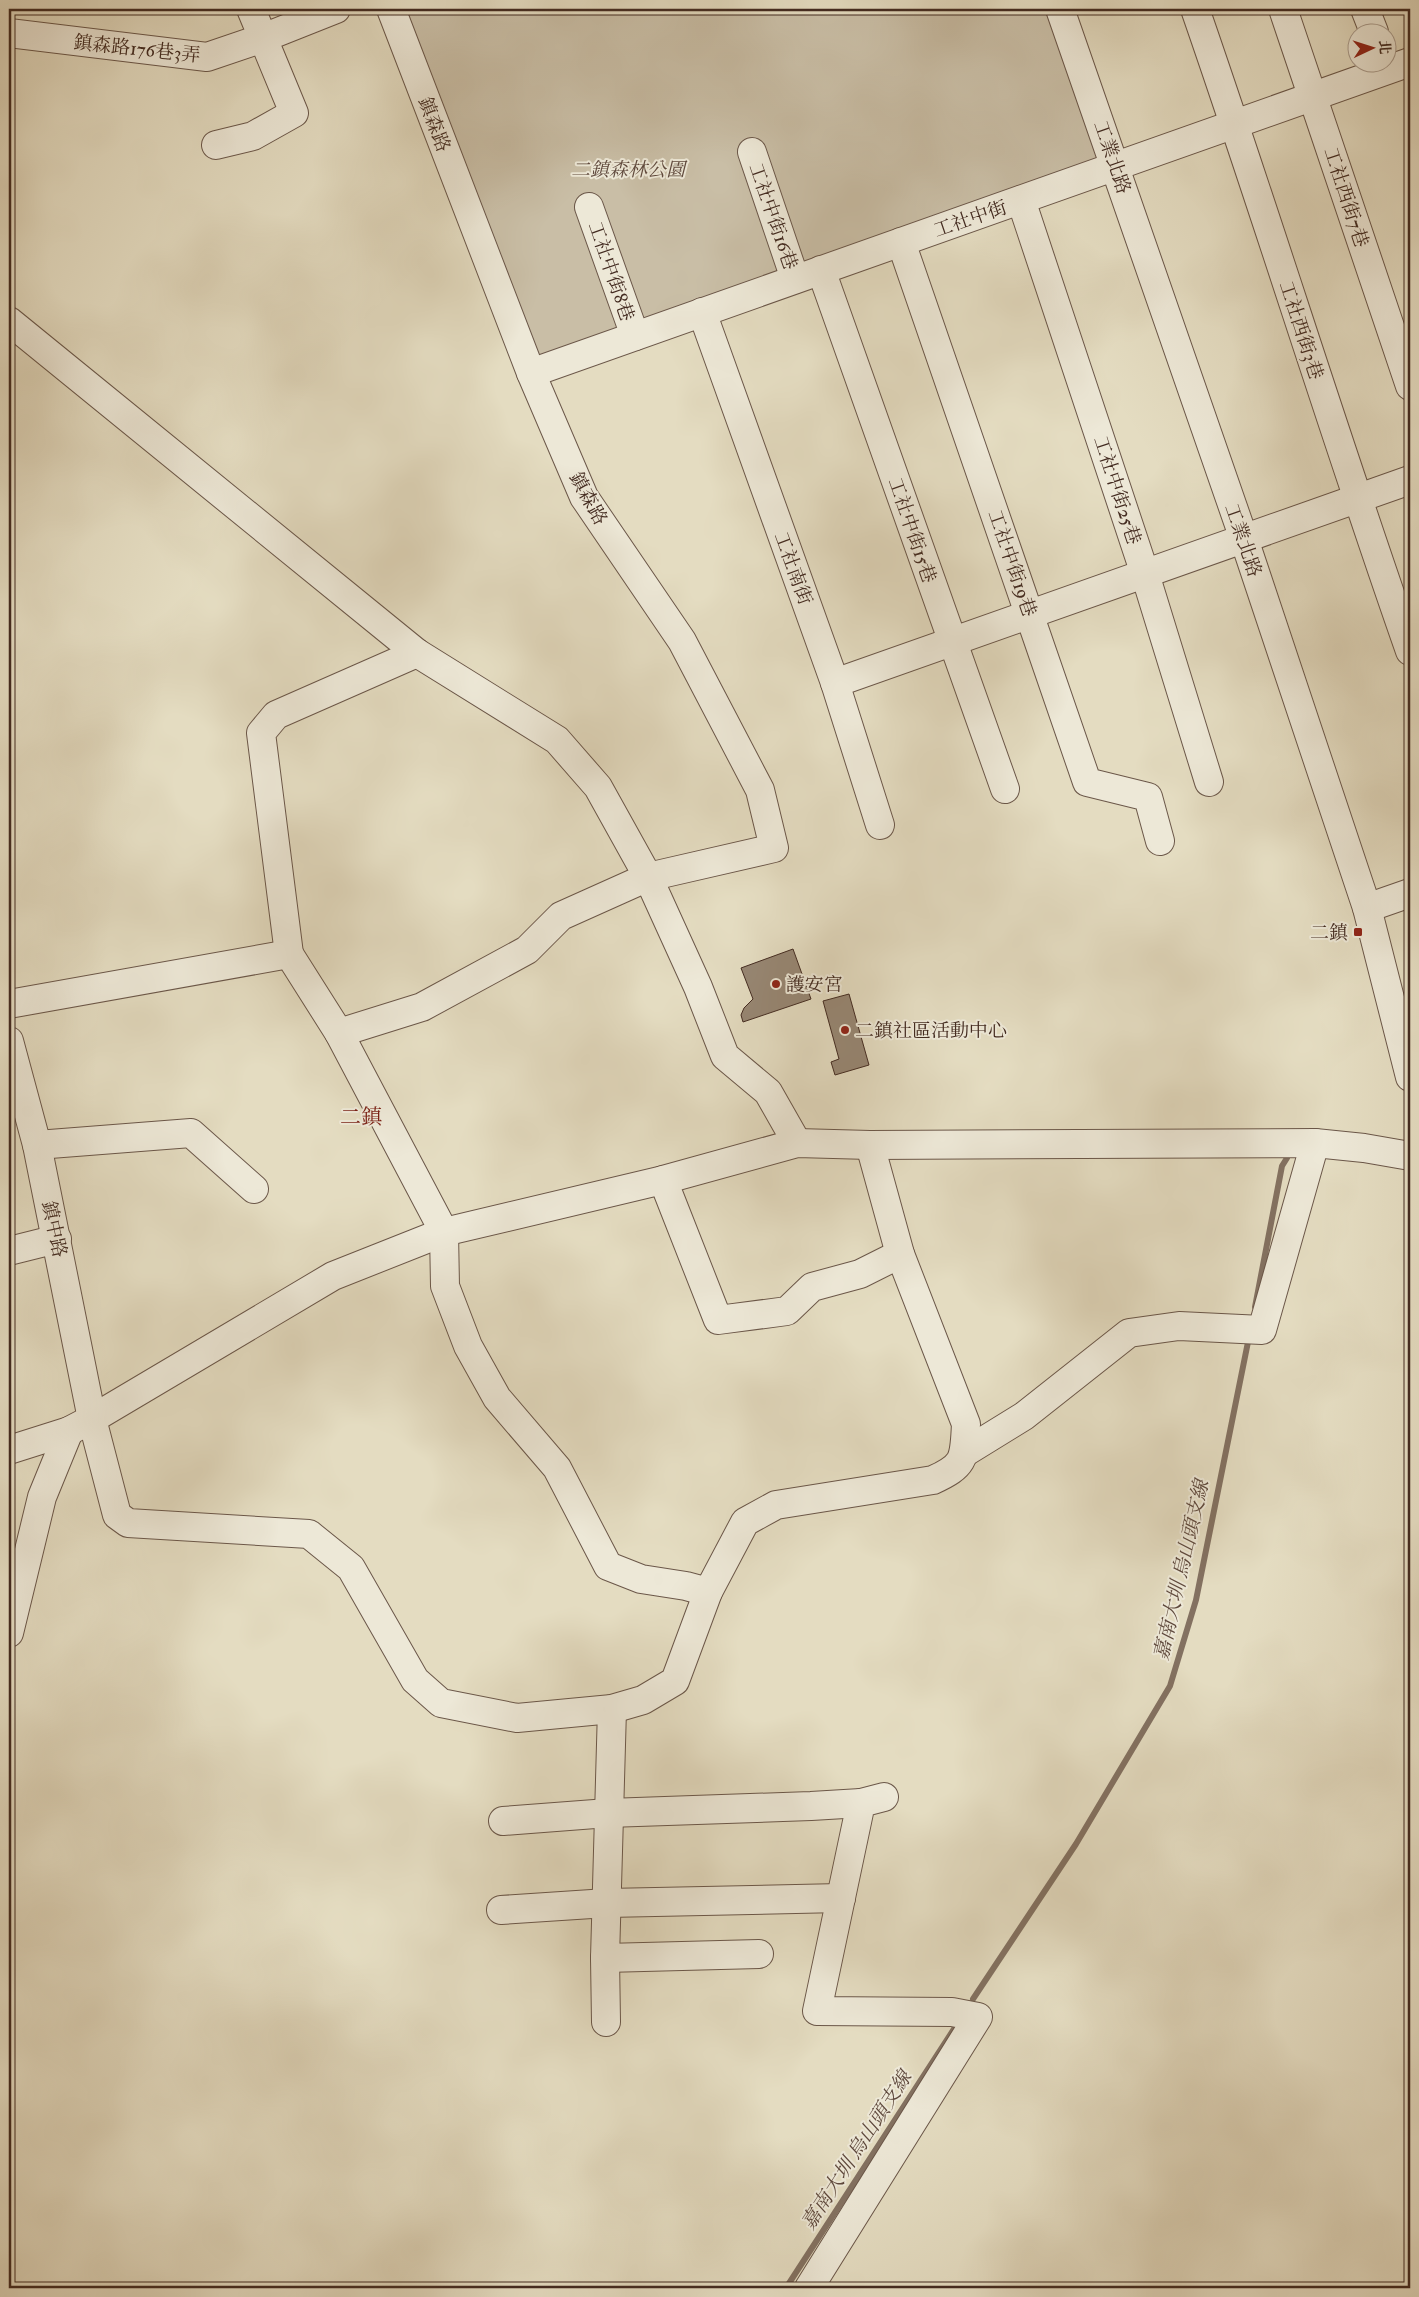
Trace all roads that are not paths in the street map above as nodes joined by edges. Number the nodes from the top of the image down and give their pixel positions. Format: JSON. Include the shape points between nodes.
{"nodes":[{"id":1,"x":251,"y":9,"type":"edge"},
{"id":2,"x":336,"y":9,"type":"edge"},
{"id":3,"x":391,"y":9,"type":"edge"},
{"id":4,"x":1060,"y":9,"type":"edge"},
{"id":5,"x":1195,"y":9,"type":"edge"},
{"id":6,"x":1283,"y":9,"type":"edge"},
{"id":7,"x":1365,"y":9,"type":"edge"},
{"id":8,"x":1370,"y":22,"type":"edge"},
{"id":9,"x":9,"y":33,"type":"edge"},
{"id":10,"x":263,"y":38,"type":"junction"},
{"id":11,"x":1376,"y":72,"type":"edge"},
{"id":12,"x":1314,"y":96,"type":"junction"},
{"id":13,"x":1235,"y":124,"type":"junction"},
{"id":14,"x":216,"y":145,"type":"dead end"},
{"id":15,"x":752,"y":152,"type":"dead end"},
{"id":16,"x":1116,"y":166,"type":"junction"},
{"id":17,"x":1022,"y":200,"type":"junction"},
{"id":18,"x":589,"y":207,"type":"dead end"},
{"id":19,"x":901,"y":242,"type":"junction"},
{"id":20,"x":822,"y":270,"type":"junction"},
{"id":21,"x":796,"y":279,"type":"junction"},
{"id":22,"x":702,"y":312,"type":"junction"},
{"id":23,"x":9,"y":321,"type":"edge"},
{"id":24,"x":635,"y":336,"type":"junction"},
{"id":25,"x":531,"y":373,"type":"junction"},
{"id":26,"x":1410,"y":386,"type":"edge"},
{"id":27,"x":1410,"y":480,"type":"edge"},
{"id":28,"x":1357,"y":499,"type":"junction"},
{"id":29,"x":1244,"y":539,"type":"junction"},
{"id":30,"x":1145,"y":574,"type":"junction"},
{"id":31,"x":1031,"y":614,"type":"junction"},
{"id":32,"x":952,"y":642,"type":"junction"},
{"id":33,"x":1410,"y":651,"type":"edge"},
{"id":34,"x":417,"y":653,"type":"junction"},
{"id":35,"x":835,"y":683,"type":"junction"},
{"id":36,"x":1209,"y":782,"type":"dead end"},
{"id":37,"x":1005,"y":789,"type":"dead end"},
{"id":38,"x":880,"y":825,"type":"dead end"},
{"id":39,"x":1160,"y":841,"type":"dead end"},
{"id":40,"x":648,"y":878,"type":"junction"},
{"id":41,"x":1410,"y":893,"type":"edge"},
{"id":42,"x":1367,"y":908,"type":"junction"},
{"id":43,"x":289,"y":954,"type":"junction"},
{"id":44,"x":9,"y":1004,"type":"edge"},
{"id":45,"x":339,"y":1033,"type":"junction"},
{"id":46,"x":9,"y":1041,"type":"edge"},
{"id":47,"x":1410,"y":1077,"type":"edge"},
{"id":48,"x":797,"y":1143,"type":"junction"},
{"id":49,"x":1315,"y":1143,"type":"junction"},
{"id":50,"x":37,"y":1145,"type":"junction"},
{"id":51,"x":870,"y":1145,"type":"junction"},
{"id":52,"x":1410,"y":1156,"type":"edge"},
{"id":53,"x":663,"y":1180,"type":"junction"},
{"id":54,"x":254,"y":1189,"type":"dead end"},
{"id":55,"x":444,"y":1232,"type":"junction"},
{"id":56,"x":57,"y":1239,"type":"junction"},
{"id":57,"x":9,"y":1251,"type":"edge"},
{"id":58,"x":900,"y":1254,"type":"junction"},
{"id":59,"x":80,"y":1425,"type":"junction"},
{"id":60,"x":9,"y":1450,"type":"edge"},
{"id":61,"x":964,"y":1453,"type":"junction"},
{"id":62,"x":708,"y":1592,"type":"junction"},
{"id":63,"x":9,"y":1633,"type":"edge"},
{"id":64,"x":612,"y":1709,"type":"junction"},
{"id":65,"x":608,"y":1813,"type":"junction"},
{"id":66,"x":502,"y":1820,"type":"dead end"},
{"id":67,"x":841,"y":1898,"type":"junction"},
{"id":68,"x":607,"y":1903,"type":"junction"},
{"id":69,"x":501,"y":1910,"type":"dead end"},
{"id":70,"x":759,"y":1954,"type":"dead end"},
{"id":71,"x":605,"y":1958,"type":"junction"},
{"id":72,"x":606,"y":2022,"type":"dead end"},
{"id":73,"x":810,"y":2288,"type":"edge"}],
"edges":[{"from":1,"to":10,"type":"street"},
{"from":2,"to":10,"type":"street","name":"鎮森路176巷3弄"},
{"from":3,"to":25,"type":"street","name":"鎮森路"},
{"from":4,"to":16,"type":"street","name":"工業北路"},
{"from":5,"to":13,"type":"street","name":"工社西街3巷"},
{"from":6,"to":12,"type":"street","name":"工社西街7巷"},
{"from":7,"to":8,"type":"street"},
{"from":9,"to":10,"type":"street","name":"鎮森路176巷3弄","via":[[207,57]]},
{"from":10,"to":14,"type":"street","via":[[294,113],[253,136]]},
{"from":11,"to":12,"type":"street","name":"工社中街"},
{"from":12,"to":13,"type":"street","name":"工社中街"},
{"from":12,"to":26,"type":"street","name":"工社西街7巷"},
{"from":13,"to":16,"type":"street","name":"工社中街"},
{"from":13,"to":28,"type":"street","name":"工社西街3巷"},
{"from":15,"to":21,"type":"street","name":"工社中街16巷"},
{"from":16,"to":17,"type":"street","name":"工社中街"},
{"from":16,"to":29,"type":"street","name":"工業北路"},
{"from":17,"to":19,"type":"street","name":"工社中街"},
{"from":17,"to":30,"type":"street","name":"工社中街25巷"},
{"from":18,"to":24,"type":"street","name":"工社中街8巷"},
{"from":19,"to":20,"type":"street","name":"工社中街"},
{"from":19,"to":31,"type":"street","name":"工社中街19巷"},
{"from":20,"to":21,"type":"street","name":"工社中街"},
{"from":20,"to":32,"type":"street","name":"工社中街15巷"},
{"from":21,"to":22,"type":"street","name":"工社中街"},
{"from":22,"to":24,"type":"street","name":"工社中街"},
{"from":22,"to":35,"type":"street","name":"工社南街"},
{"from":23,"to":34,"type":"street"},
{"from":24,"to":25,"type":"street","name":"工社中街"},
{"from":25,"to":40,"type":"street","name":"鎮森路","via":[[584,497],[682,640],[756,781],[774,848]]},
{"from":27,"to":28,"type":"street"},
{"from":28,"to":29,"type":"street"},
{"from":28,"to":33,"type":"street","name":"工社西街3巷"},
{"from":29,"to":30,"type":"street"},
{"from":29,"to":42,"type":"street","name":"工業北路"},
{"from":30,"to":31,"type":"street"},
{"from":30,"to":36,"type":"street","name":"工社中街25巷"},
{"from":31,"to":32,"type":"street"},
{"from":31,"to":39,"type":"street","name":"工社中街19巷","via":[[1087,782],[1148,797]]},
{"from":32,"to":35,"type":"street"},
{"from":32,"to":37,"type":"street","name":"工社中街15巷"},
{"from":34,"to":40,"type":"street","via":[[557,740],[598,787]]},
{"from":34,"to":43,"type":"street","via":[[276,715],[261,733]]},
{"from":35,"to":38,"type":"street","name":"工社南街"},
{"from":40,"to":45,"type":"street","via":[[561,916],[527,950],[422,1007]]},
{"from":40,"to":48,"type":"street","via":[[698,987],[725,1056],[768,1092]]},
{"from":41,"to":42,"type":"street"},
{"from":42,"to":47,"type":"street","name":"工業北路"},
{"from":43,"to":44,"type":"street"},
{"from":43,"to":45,"type":"street"},
{"from":45,"to":55,"type":"street"},
{"from":46,"to":50,"type":"street","name":"鎮中路"},
{"from":48,"to":51,"type":"street"},
{"from":48,"to":53,"type":"street"},
{"from":49,"to":51,"type":"street"},
{"from":49,"to":52,"type":"street"},
{"from":49,"to":61,"type":"street","via":[[1262,1330],[1179,1326],[1129,1334],[1024,1416]]},
{"from":50,"to":54,"type":"street","via":[[191,1133]]},
{"from":50,"to":56,"type":"street","name":"鎮中路"},
{"from":51,"to":58,"type":"street"},
{"from":53,"to":55,"type":"street"},
{"from":53,"to":58,"type":"street","via":[[718,1320],[787,1311],[812,1288],[860,1274]]},
{"from":55,"to":59,"type":"street","via":[[333,1276]]},
{"from":55,"to":62,"type":"street","via":[[445,1286],[468,1346],[497,1398],[557,1468],[608,1566],[641,1579]]},
{"from":56,"to":57,"type":"street"},
{"from":56,"to":59,"type":"street","name":"鎮中路"},
{"from":58,"to":61,"type":"street","via":[[966,1424]]},
{"from":59,"to":60,"type":"street"},
{"from":59,"to":63,"type":"street","via":[[42,1497]]},
{"from":59,"to":64,"type":"street","name":"鎮中路","via":[[116,1515],[128,1523],[309,1534],[351,1568],[415,1680],[441,1703],[517,1718]]},
{"from":61,"to":62,"type":"street","name":"鎮中路","via":[[954,1471],[933,1480],[776,1506],[745,1522]]},
{"from":62,"to":64,"type":"street","name":"鎮中路","via":[[675,1681],[643,1700]]},
{"from":64,"to":65,"type":"street"},
{"from":65,"to":66,"type":"street"},
{"from":65,"to":67,"type":"street","via":[[811,1806],[872,1800]]},
{"from":65,"to":68,"type":"street"},
{"from":67,"to":68,"type":"street"},
{"from":67,"to":73,"type":"street","via":[[817,2011],[952,2012],[978,2017]]},
{"from":68,"to":69,"type":"street"},
{"from":68,"to":71,"type":"street"},
{"from":70,"to":71,"type":"street"},
{"from":71,"to":72,"type":"street"}]}
